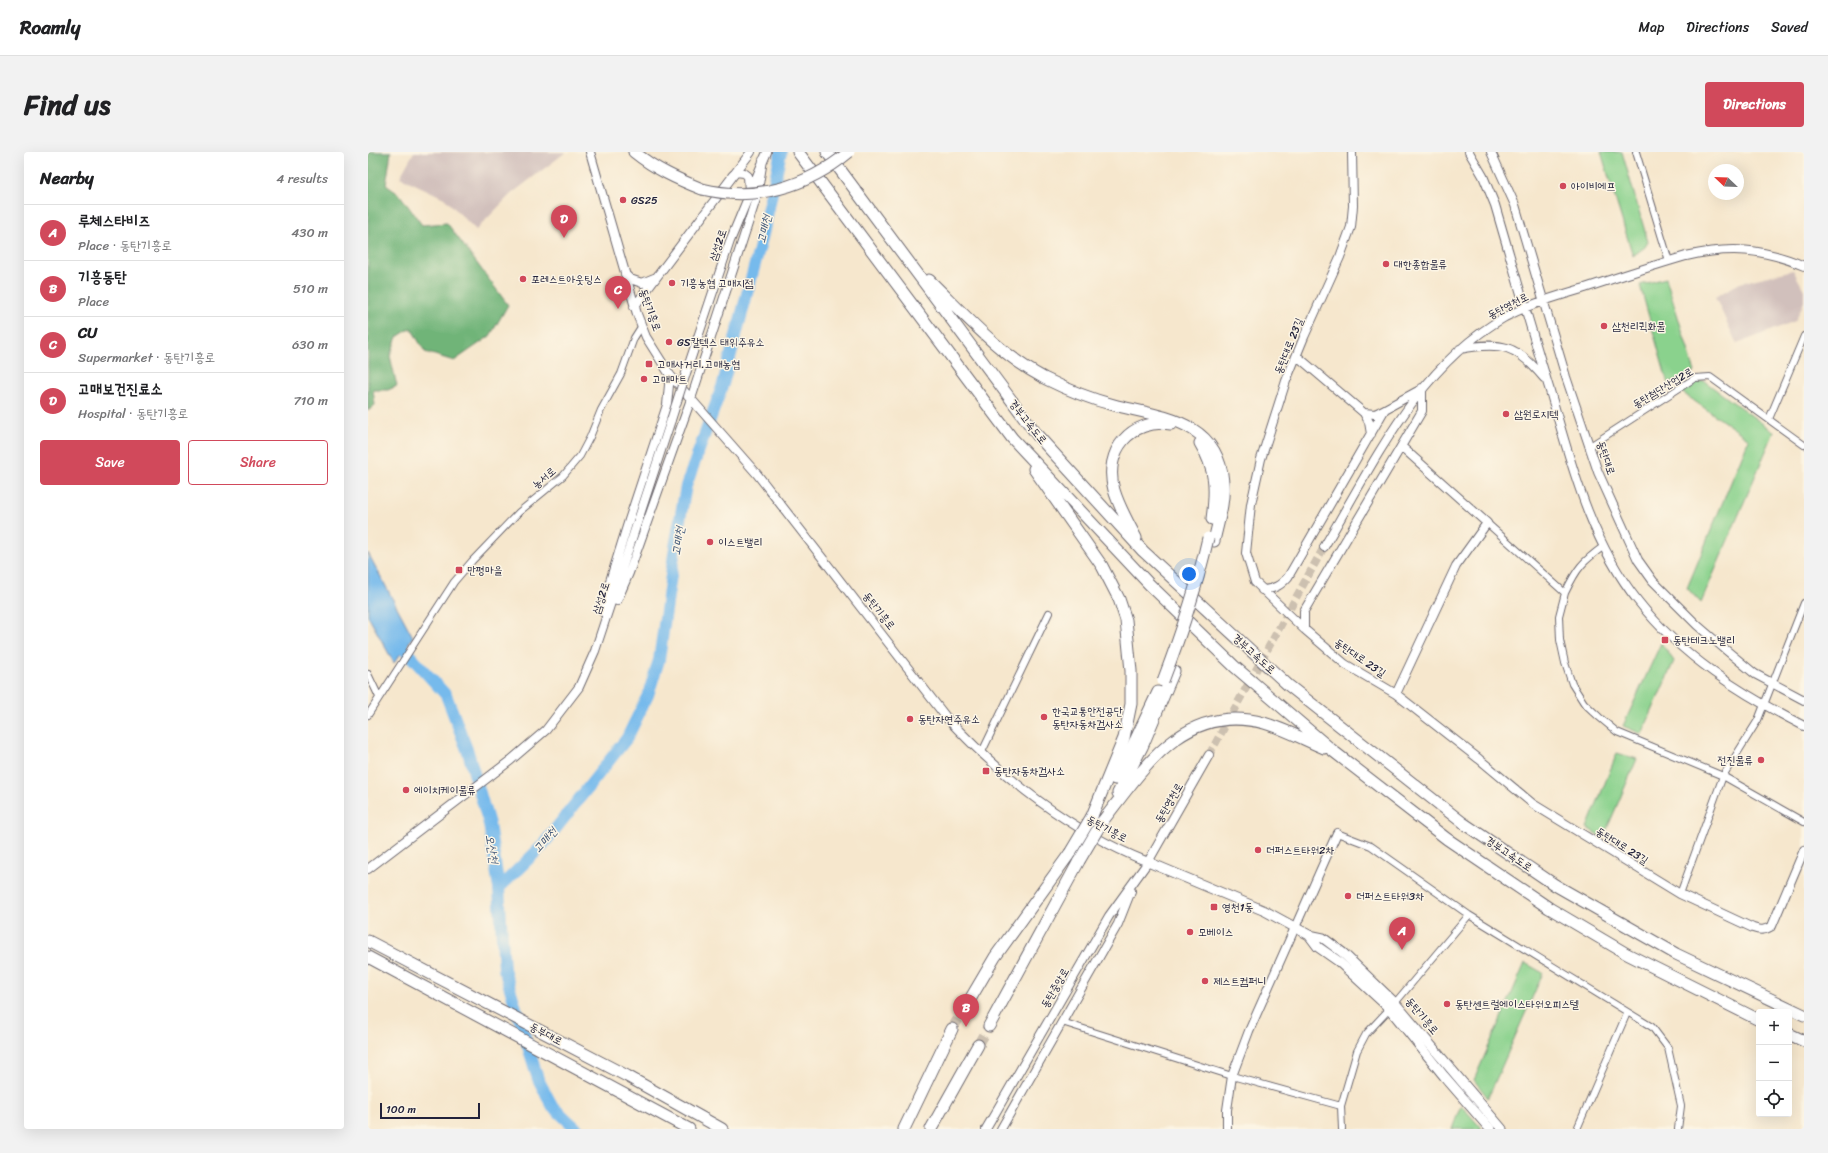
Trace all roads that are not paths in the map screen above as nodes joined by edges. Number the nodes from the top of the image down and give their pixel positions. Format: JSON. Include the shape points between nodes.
{"nodes":[{"id":1,"x":590,"y":152,"type":"edge"},
{"id":2,"x":634,"y":152,"type":"edge"},
{"id":3,"x":751,"y":152,"type":"edge"},
{"id":4,"x":798,"y":152,"type":"edge"},
{"id":5,"x":827,"y":152,"type":"edge"},
{"id":6,"x":849,"y":152,"type":"edge"},
{"id":7,"x":1352,"y":152,"type":"edge"},
{"id":8,"x":1468,"y":152,"type":"edge"},
{"id":9,"x":1491,"y":152,"type":"edge"},
{"id":10,"x":1636,"y":152,"type":"edge"},
{"id":11,"x":765,"y":156,"type":"edge"},
{"id":12,"x":730,"y":178,"type":"junction"},
{"id":13,"x":749,"y":192,"type":"junction"},
{"id":14,"x":904,"y":257,"type":"junction"},
{"id":15,"x":1669,"y":261,"type":"junction"},
{"id":16,"x":1804,"y":266,"type":"edge"},
{"id":17,"x":625,"y":274,"type":"junction"},
{"id":18,"x":657,"y":276,"type":"junction"},
{"id":19,"x":1544,"y":301,"type":"junction"},
{"id":20,"x":634,"y":307,"type":"junction"},
{"id":21,"x":1525,"y":308,"type":"junction"},
{"id":22,"x":641,"y":327,"type":"junction"},
{"id":23,"x":1804,"y":336,"type":"edge"},
{"id":24,"x":1459,"y":349,"type":"junction"},
{"id":25,"x":1297,"y":356,"type":"junction"},
{"id":26,"x":670,"y":375,"type":"junction"},
{"id":27,"x":1547,"y":382,"type":"junction"},
{"id":28,"x":1422,"y":388,"type":"junction"},
{"id":29,"x":694,"y":402,"type":"junction"},
{"id":30,"x":1384,"y":410,"type":"junction"},
{"id":31,"x":1364,"y":414,"type":"junction"},
{"id":32,"x":1769,"y":419,"type":"junction"},
{"id":33,"x":1371,"y":434,"type":"junction"},
{"id":34,"x":1012,"y":438,"type":"junction"},
{"id":35,"x":1804,"y":444,"type":"edge"},
{"id":36,"x":1590,"y":446,"type":"junction"},
{"id":37,"x":1402,"y":447,"type":"junction"},
{"id":38,"x":1487,"y":523,"type":"junction"},
{"id":39,"x":1211,"y":540,"type":"junction"},
{"id":40,"x":1604,"y":546,"type":"junction"},
{"id":41,"x":1324,"y":547,"type":"tunnel mouth"},
{"id":42,"x":1143,"y":551,"type":"junction"},
{"id":43,"x":1262,"y":590,"type":"junction"},
{"id":44,"x":1565,"y":593,"type":"junction"},
{"id":45,"x":1804,"y":602,"type":"edge"},
{"id":46,"x":1049,"y":613,"type":"dead end"},
{"id":47,"x":1304,"y":629,"type":"junction"},
{"id":48,"x":595,"y":651,"type":"junction"},
{"id":49,"x":368,"y":674,"type":"edge"},
{"id":50,"x":1773,"y":683,"type":"junction"},
{"id":51,"x":1396,"y":694,"type":"junction"},
{"id":52,"x":379,"y":697,"type":"junction"},
{"id":53,"x":1804,"y":700,"type":"edge"},
{"id":54,"x":1764,"y":706,"type":"junction"},
{"id":55,"x":368,"y":715,"type":"edge"},
{"id":56,"x":1804,"y":726,"type":"edge"},
{"id":57,"x":1332,"y":751,"type":"junction"},
{"id":58,"x":981,"y":754,"type":"junction"},
{"id":59,"x":1209,"y":755,"type":"tunnel mouth"},
{"id":60,"x":1723,"y":776,"type":"junction"},
{"id":61,"x":1092,"y":816,"type":"junction"},
{"id":62,"x":1102,"y":822,"type":"junction"},
{"id":63,"x":1804,"y":822,"type":"edge"},
{"id":64,"x":1336,"y":833,"type":"joint"},
{"id":65,"x":1804,"y":850,"type":"edge"},
{"id":66,"x":1148,"y":862,"type":"junction"},
{"id":67,"x":368,"y":868,"type":"edge"},
{"id":68,"x":1135,"y":881,"type":"junction"},
{"id":69,"x":1680,"y":894,"type":"junction"},
{"id":70,"x":1469,"y":915,"type":"junction"},
{"id":71,"x":1295,"y":927,"type":"junction"},
{"id":72,"x":368,"y":941,"type":"edge"},
{"id":73,"x":368,"y":957,"type":"edge"},
{"id":74,"x":1392,"y":1006,"type":"junction"},
{"id":75,"x":962,"y":1013,"type":"tunnel mouth"},
{"id":76,"x":1627,"y":1013,"type":"junction"},
{"id":77,"x":1804,"y":1015,"type":"edge"},
{"id":78,"x":1756,"y":1018,"type":"edge"},
{"id":79,"x":1062,"y":1022,"type":"junction"},
{"id":80,"x":989,"y":1026,"type":"tunnel mouth"},
{"id":81,"x":952,"y":1029,"type":"tunnel mouth"},
{"id":82,"x":1792,"y":1035,"type":"edge"},
{"id":83,"x":1804,"y":1040,"type":"edge"},
{"id":84,"x":978,"y":1045,"type":"tunnel mouth"},
{"id":85,"x":1232,"y":1076,"type":"junction"},
{"id":86,"x":1341,"y":1106,"type":"junction"},
{"id":87,"x":689,"y":1129,"type":"edge"},
{"id":88,"x":722,"y":1129,"type":"edge"},
{"id":89,"x":904,"y":1129,"type":"edge"},
{"id":90,"x":930,"y":1129,"type":"edge"},
{"id":91,"x":986,"y":1129,"type":"edge"},
{"id":92,"x":1001,"y":1129,"type":"edge"},
{"id":93,"x":1227,"y":1129,"type":"edge"},
{"id":94,"x":1342,"y":1129,"type":"edge"},
{"id":95,"x":1490,"y":1129,"type":"edge"},
{"id":96,"x":1502,"y":1129,"type":"edge"},
{"id":97,"x":1577,"y":1129,"type":"edge"},
{"id":98,"x":1678,"y":1129,"type":"edge"}],
"edges":[{"from":1,"to":17,"type":"street","name":"동탄기흥로"},
{"from":2,"to":6,"type":"highway","bridge":true,"via":[[674,178],[702,189],[725,194],[744,194],[788,187],[819,173]]},
{"from":3,"to":12,"type":"street"},
{"from":4,"to":34,"type":"highway","name":"경부고속도로"},
{"from":5,"to":14,"type":"highway","name":"경부고속도로"},
{"from":7,"to":25,"type":"street","name":"동탄대로 23길","via":[[1353,206],[1350,227],[1340,257]]},
{"from":8,"to":21,"type":"street","via":[[1483,176],[1495,205]]},
{"from":9,"to":19,"type":"street","name":"동탄대로","via":[[1515,205]]},
{"from":10,"to":15,"type":"street"},
{"from":11,"to":13,"type":"street","name":"삼성2로"},
{"from":11,"to":29,"type":"street","via":[[757,196]]},
{"from":12,"to":13,"type":"street","via":[[736,172],[744,172],[748,176]]},
{"from":12,"to":18,"type":"street"},
{"from":13,"to":48,"type":"street","name":"삼성2로","bridge":true,"via":[[730,242]]},
{"from":14,"to":39,"type":"highway","via":[[1017,362],[1044,378],[1090,397],[1180,421],[1194,429],[1214,452],[1223,481],[1223,500]]},
{"from":14,"to":42,"type":"highway","name":"경부고속도로","via":[[1032,429]]},
{"from":15,"to":16,"type":"street","name":"동탄영천로","via":[[1710,250],[1734,249],[1778,256]]},
{"from":15,"to":19,"type":"street","name":"동탄영천로"},
{"from":17,"to":18,"type":"street","via":[[642,284]]},
{"from":17,"to":20,"type":"street","name":"동탄기흥로"},
{"from":18,"to":20,"type":"street"},
{"from":19,"to":21,"type":"street","name":"동탄영천로"},
{"from":19,"to":36,"type":"street","name":"동탄대로"},
{"from":20,"to":22,"type":"street","name":"동탄기흥로"},
{"from":21,"to":24,"type":"street","name":"동탄영천로","via":[[1506,317]]},
{"from":21,"to":27,"type":"street"},
{"from":22,"to":26,"type":"street","name":"동탄기흥로"},
{"from":22,"to":52,"type":"street","name":"농서로","via":[[580,456],[563,476],[519,512],[454,582]]},
{"from":23,"to":32,"type":"street"},
{"from":24,"to":27,"type":"street","via":[[1480,345],[1504,346],[1530,361]]},
{"from":24,"to":28,"type":"street","name":"동탄영천로"},
{"from":25,"to":31,"type":"street"},
{"from":25,"to":43,"type":"street","name":"동탄대로 23길","via":[[1261,459],[1248,522],[1246,553],[1255,582]]},
{"from":26,"to":29,"type":"street","name":"동탄기흥로"},
{"from":26,"to":48,"type":"street","via":[[668,405],[610,581]]},
{"from":27,"to":40,"type":"street","via":[[1580,491]]},
{"from":28,"to":30,"type":"street"},
{"from":28,"to":37,"type":"street","via":[[1422,412]]},
{"from":28,"to":41,"type":"street","name":"동탄영천로","via":[[1400,417]]},
{"from":29,"to":48,"type":"street","via":[[629,573]]},
{"from":29,"to":58,"type":"street","name":"동탄기흥로","via":[[761,480],[946,717]]},
{"from":30,"to":31,"type":"street","via":[[1375,414]]},
{"from":30,"to":33,"type":"street"},
{"from":31,"to":33,"type":"street","via":[[1369,422]]},
{"from":32,"to":35,"type":"street","name":"동탄첨단산업2로"},
{"from":32,"to":36,"type":"street","name":"동탄첨단산업2로","via":[[1710,377],[1700,376]]},
{"from":33,"to":43,"type":"street","via":[[1288,577],[1280,585]]},
{"from":34,"to":57,"type":"highway","name":"경부고속도로","via":[[1150,584],[1235,667]]},
{"from":34,"to":61,"type":"highway","via":[[1102,566],[1126,620],[1131,704],[1124,738]]},
{"from":36,"to":50,"type":"street","name":"동탄대로","via":[[1598,472],[1620,522],[1638,560],[1653,581],[1726,650],[1755,674]]},
{"from":37,"to":38,"type":"street"},
{"from":37,"to":47,"type":"street","via":[[1304,611]]},
{"from":38,"to":44,"type":"street"},
{"from":38,"to":51,"type":"street","via":[[1456,566]]},
{"from":39,"to":42,"type":"highway","via":[[1214,484],[1207,455],[1198,441],[1185,430],[1172,424],[1145,425],[1131,432],[1121,442],[1112,468],[1114,489],[1121,508]]},
{"from":39,"to":61,"type":"highway","bridge":true,"via":[[1184,626],[1163,681],[1125,762]]},
{"from":39,"to":62,"type":"highway","via":[[1190,629],[1174,671],[1142,747]]},
{"from":40,"to":44,"type":"street","via":[[1584,561]]},
{"from":40,"to":54,"type":"street","via":[[1627,586],[1657,622],[1704,667]]},
{"from":42,"to":77,"type":"highway","name":"경부고속도로","via":[[1288,685],[1463,822],[1555,885],[1613,919],[1676,954]]},
{"from":43,"to":47,"type":"street","name":"동탄대로 23길"},
{"from":44,"to":60,"type":"street","via":[[1558,616],[1560,640],[1572,684],[1584,703],[1598,718],[1617,732]]},
{"from":45,"to":50,"type":"street"},
{"from":46,"to":58,"type":"street"},
{"from":47,"to":51,"type":"street","name":"동탄대로 23길","via":[[1345,664]]},
{"from":48,"to":67,"type":"street","name":"삼성2로","via":[[579,687],[546,730],[511,760]]},
{"from":49,"to":52,"type":"street"},
{"from":50,"to":53,"type":"street","name":"동탄대로"},
{"from":50,"to":54,"type":"street"},
{"from":51,"to":69,"type":"street","name":"동탄대로 23길","via":[[1533,804]]},
{"from":52,"to":55,"type":"street"},
{"from":54,"to":56,"type":"street"},
{"from":54,"to":60,"type":"street"},
{"from":57,"to":62,"type":"highway","via":[[1266,724],[1237,719],[1215,722],[1185,732],[1160,750]]},
{"from":57,"to":78,"type":"highway","name":"경부고속도로","via":[[1447,839],[1550,908],[1627,954]]},
{"from":58,"to":66,"type":"street","name":"동탄기흥로","via":[[1052,811],[1122,852]]},
{"from":59,"to":66,"type":"street","name":"동탄영천로"},
{"from":60,"to":63,"type":"street"},
{"from":60,"to":69,"type":"street"},
{"from":61,"to":75,"type":"highway","bridge":true,"via":[[1070,853],[995,957]]},
{"from":62,"to":80,"type":"highway","bridge":true},
{"from":64,"to":70,"type":"street","via":[[1371,846]]},
{"from":64,"to":71,"type":"street"},
{"from":65,"to":69,"type":"street","name":"동탄대로 23길","via":[[1772,926],[1766,929],[1760,931]]},
{"from":66,"to":68,"type":"street","name":"동탄중앙로"},
{"from":66,"to":71,"type":"main road","name":"동탄기흥로","via":[[1265,911]]},
{"from":68,"to":79,"type":"street","via":[[1118,924]]},
{"from":68,"to":91,"type":"street","name":"동탄중앙로","via":[[1109,916]]},
{"from":70,"to":74,"type":"street"},
{"from":70,"to":76,"type":"street"},
{"from":71,"to":74,"type":"main road","name":"동탄기흥로","via":[[1309,935],[1318,947]]},
{"from":71,"to":85,"type":"street"},
{"from":72,"to":88,"type":"highway","name":"동부대로","via":[[628,1076]]},
{"from":73,"to":87,"type":"highway","name":"동부대로"},
{"from":74,"to":86,"type":"street","via":[[1366,1034],[1360,1045]]},
{"from":74,"to":95,"type":"main road","name":"동탄기흥로","via":[[1444,1076]]},
{"from":74,"to":96,"type":"main road","name":"동탄기흥로"},
{"from":76,"to":97,"type":"street"},
{"from":76,"to":98,"type":"street","via":[[1652,1027],[1668,1048],[1681,1106]]},
{"from":79,"to":85,"type":"street"},
{"from":79,"to":92,"type":"street"},
{"from":81,"to":89,"type":"highway"},
{"from":82,"to":83,"type":"highway"},
{"from":84,"to":90,"type":"highway"},
{"from":85,"to":86,"type":"street"},
{"from":85,"to":93,"type":"street"},
{"from":86,"to":94,"type":"street"}]}
